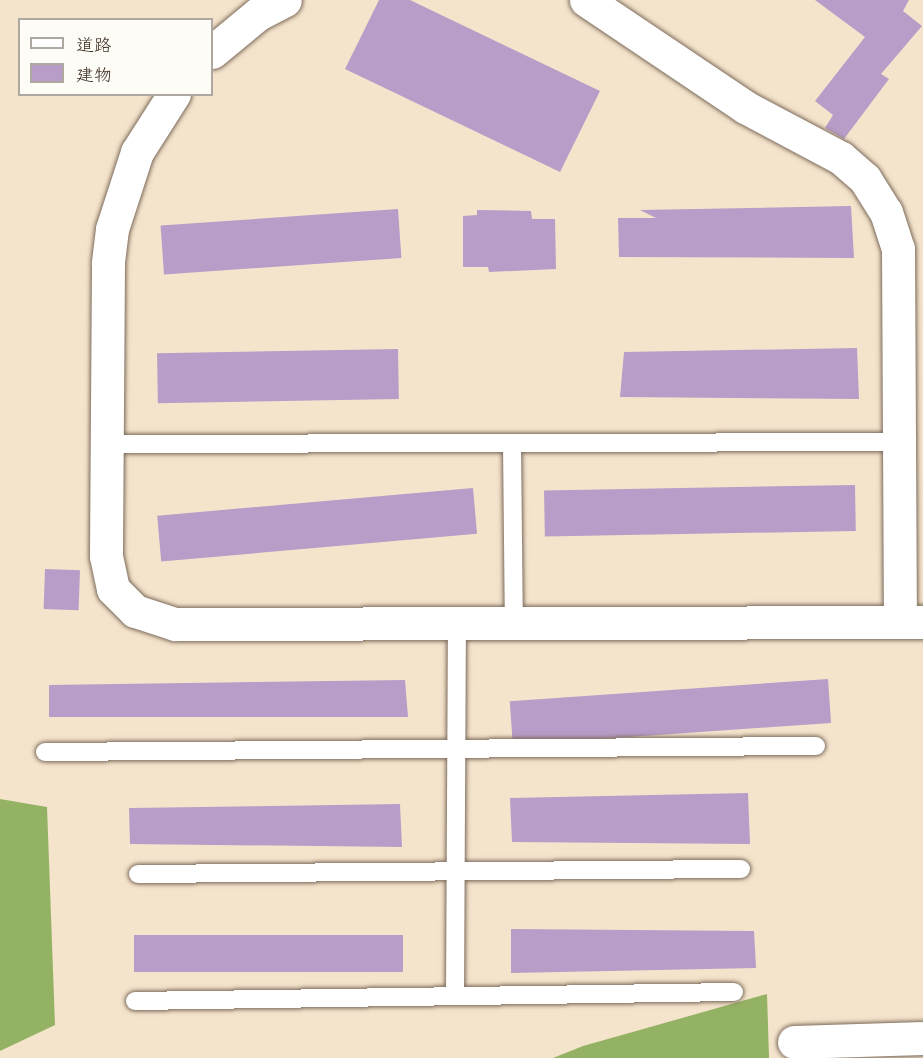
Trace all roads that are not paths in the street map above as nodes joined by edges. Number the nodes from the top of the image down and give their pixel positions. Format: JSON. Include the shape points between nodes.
{"nodes":[{"id":1,"x":285,"y":0,"type":"edge"},
{"id":2,"x":586,"y":0,"type":"edge"},
{"id":3,"x":213,"y":51,"type":"edge"},
{"id":4,"x":173,"y":96,"type":"edge"},
{"id":5,"x":899,"y":442,"type":"junction"},
{"id":6,"x":106,"y":444,"type":"junction"},
{"id":7,"x":512,"y":444,"type":"junction"},
{"id":8,"x":911,"y":622,"type":"edge"},
{"id":9,"x":457,"y":624,"type":"junction"},
{"id":10,"x":514,"y":624,"type":"junction"},
{"id":11,"x":816,"y":746,"type":"dead end"},
{"id":12,"x":456,"y":748,"type":"junction"},
{"id":13,"x":45,"y":752,"type":"dead end"},
{"id":14,"x":741,"y":869,"type":"dead end"},
{"id":15,"x":455,"y":872,"type":"junction"},
{"id":16,"x":138,"y":874,"type":"dead end"},
{"id":17,"x":734,"y":992,"type":"dead end"},
{"id":18,"x":455,"y":996,"type":"junction"},
{"id":19,"x":135,"y":1001,"type":"dead end"},
{"id":20,"x":923,"y":1038,"type":"edge"},
{"id":21,"x":794,"y":1042,"type":"dead end"}],
"edges":[{"from":1,"to":3,"type":"street","via":[[258,14]]},
{"from":2,"to":5,"type":"street","via":[[745,107],[841,158],[865,179],[886,212],[898,249]]},
{"from":4,"to":6,"type":"street","via":[[137,153],[112,229],[107,279]]},
{"from":5,"to":7,"type":"lane"},
{"from":5,"to":8,"type":"street"},
{"from":6,"to":7,"type":"lane"},
{"from":6,"to":9,"type":"street","via":[[108,574],[124,602],[144,615],[175,624]]},
{"from":7,"to":10,"type":"lane"},
{"from":8,"to":10,"type":"street"},
{"from":9,"to":10,"type":"street"},
{"from":9,"to":12,"type":"lane"},
{"from":11,"to":12,"type":"lane"},
{"from":12,"to":13,"type":"lane"},
{"from":12,"to":15,"type":"lane"},
{"from":14,"to":15,"type":"lane"},
{"from":15,"to":16,"type":"lane"},
{"from":15,"to":18,"type":"lane"},
{"from":17,"to":18,"type":"lane"},
{"from":18,"to":19,"type":"lane"},
{"from":20,"to":21,"type":"street"}]}
